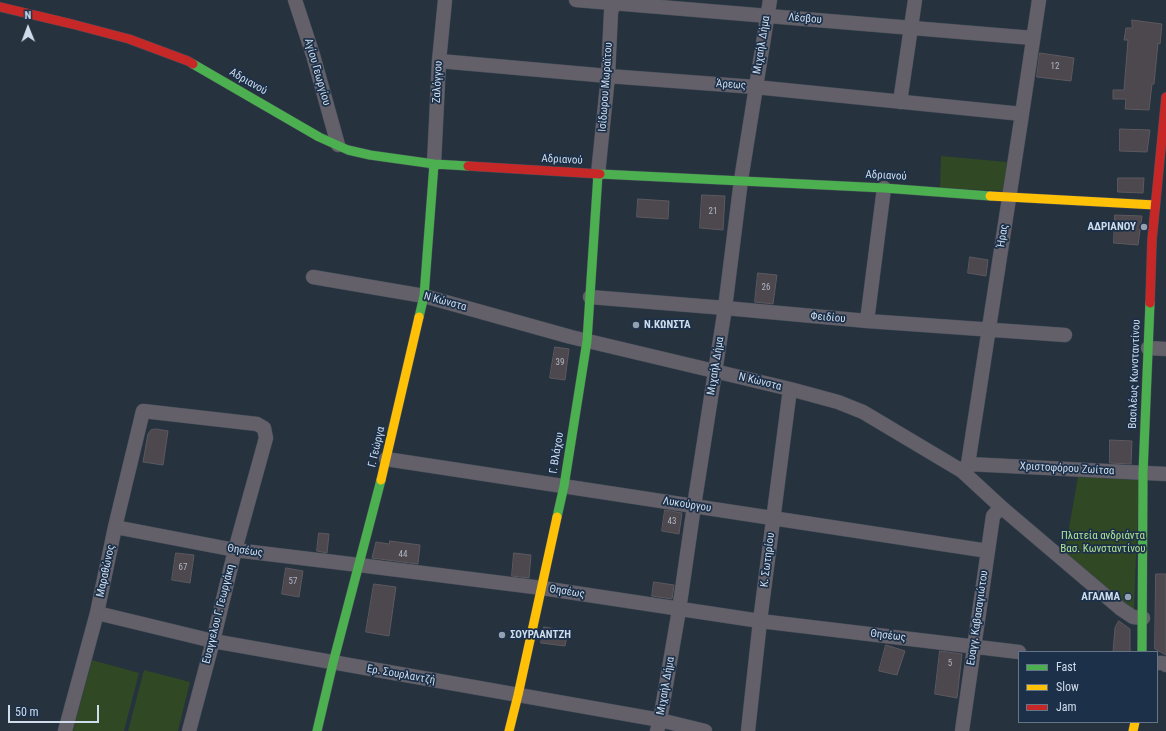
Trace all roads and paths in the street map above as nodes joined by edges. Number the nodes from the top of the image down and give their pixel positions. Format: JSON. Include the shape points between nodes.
{"nodes":[{"id":1,"x":295,"y":0,"type":"edge"},
{"id":2,"x":445,"y":0,"type":"edge"},
{"id":3,"x":576,"y":0,"type":"edge"},
{"id":4,"x":770,"y":0,"type":"edge"},
{"id":5,"x":916,"y":0,"type":"edge"},
{"id":6,"x":1039,"y":0,"type":"edge"},
{"id":7,"x":614,"y":1,"type":"edge"},
{"id":8,"x":0,"y":7,"type":"edge"},
{"id":9,"x":767,"y":16,"type":"junction"},
{"id":10,"x":911,"y":28,"type":"junction"},
{"id":11,"x":1033,"y":38,"type":"junction"},
{"id":12,"x":439,"y":61,"type":"junction"},
{"id":13,"x":608,"y":76,"type":"junction"},
{"id":14,"x":755,"y":87,"type":"junction"},
{"id":15,"x":1166,"y":97,"type":"edge"},
{"id":16,"x":900,"y":102,"type":"junction"},
{"id":17,"x":1022,"y":114,"type":"junction"},
{"id":18,"x":338,"y":145,"type":"junction"},
{"id":19,"x":434,"y":164,"type":"junction"},
{"id":20,"x":598,"y":174,"type":"junction"},
{"id":21,"x":741,"y":180,"type":"junction"},
{"id":22,"x":884,"y":188,"type":"junction"},
{"id":23,"x":1009,"y":198,"type":"junction"},
{"id":24,"x":1155,"y":205,"type":"junction"},
{"id":25,"x":1159,"y":240,"type":"edge"},
{"id":26,"x":313,"y":277,"type":"dead end"},
{"id":27,"x":424,"y":296,"type":"junction"},
{"id":28,"x":590,"y":297,"type":"junction"},
{"id":29,"x":725,"y":308,"type":"junction"},
{"id":30,"x":867,"y":321,"type":"junction"},
{"id":31,"x":989,"y":330,"type":"junction"},
{"id":32,"x":1066,"y":335,"type":"dead end"},
{"id":33,"x":587,"y":341,"type":"junction"},
{"id":34,"x":1148,"y":348,"type":"junction"},
{"id":35,"x":1166,"y":349,"type":"edge"},
{"id":36,"x":715,"y":371,"type":"junction"},
{"id":37,"x":790,"y":389,"type":"junction"},
{"id":38,"x":264,"y":428,"type":"joint"},
{"id":39,"x":386,"y":459,"type":"junction"},
{"id":40,"x":965,"y":467,"type":"junction"},
{"id":41,"x":1143,"y":473,"type":"junction"},
{"id":42,"x":1166,"y":474,"type":"edge"},
{"id":43,"x":564,"y":486,"type":"junction"},
{"id":44,"x":694,"y":506,"type":"junction"},
{"id":45,"x":1001,"y":507,"type":"junction"},
{"id":46,"x":774,"y":519,"type":"junction"},
{"id":47,"x":115,"y":527,"type":"junction"},
{"id":48,"x":234,"y":550,"type":"junction"},
{"id":49,"x":988,"y":551,"type":"junction"},
{"id":50,"x":359,"y":565,"type":"junction"},
{"id":51,"x":542,"y":588,"type":"junction"},
{"id":52,"x":679,"y":610,"type":"junction"},
{"id":53,"x":97,"y":613,"type":"junction"},
{"id":54,"x":1143,"y":618,"type":"junction"},
{"id":55,"x":760,"y":621,"type":"junction"},
{"id":56,"x":213,"y":641,"type":"junction"},
{"id":57,"x":974,"y":647,"type":"junction"},
{"id":58,"x":1142,"y":651,"type":"edge"},
{"id":59,"x":1018,"y":652,"type":"edge"},
{"id":60,"x":333,"y":663,"type":"junction"},
{"id":61,"x":518,"y":695,"type":"junction"},
{"id":62,"x":659,"y":725,"type":"edge"},
{"id":63,"x":65,"y":731,"type":"edge"},
{"id":64,"x":189,"y":731,"type":"edge"},
{"id":65,"x":317,"y":731,"type":"edge"},
{"id":66,"x":509,"y":731,"type":"edge"},
{"id":67,"x":705,"y":731,"type":"edge"},
{"id":68,"x":748,"y":731,"type":"edge"},
{"id":69,"x":962,"y":731,"type":"edge"}],
"edges":[{"from":1,"to":18,"type":"street","name":"Αγίου Γεωργίου"},
{"from":2,"to":12,"type":"street","name":"Ζαλόγγου"},
{"from":3,"to":7,"type":"street","name":"Λέσβου"},
{"from":4,"to":9,"type":"street","name":"Μιχαήλ Δήμα"},
{"from":5,"to":10,"type":"street"},
{"from":6,"to":11,"type":"street","name":"Ήρας"},
{"from":7,"to":9,"type":"street","name":"Λέσβου"},
{"from":7,"to":13,"type":"street","name":"Ισίδωρου Μωραϊτου","via":[[611,12]]},
{"from":8,"to":18,"type":"street","name":"Αδριανού","via":[[129,39],[188,61],[319,137]]},
{"from":9,"to":10,"type":"street","name":"Λέσβου"},
{"from":9,"to":14,"type":"street","name":"Μιχαήλ Δήμα"},
{"from":10,"to":11,"type":"street","name":"Λέσβου"},
{"from":10,"to":16,"type":"street"},
{"from":11,"to":17,"type":"street","name":"Ήρας"},
{"from":12,"to":13,"type":"street","name":"Άρεως"},
{"from":12,"to":19,"type":"street","name":"Ζαλόγγου"},
{"from":13,"to":14,"type":"street","name":"Άρεως"},
{"from":13,"to":20,"type":"street","name":"Ισίδωρου Μωραϊτου"},
{"from":14,"to":16,"type":"street","name":"Άρεως"},
{"from":14,"to":21,"type":"street","name":"Μιχαήλ Δήμα"},
{"from":15,"to":24,"type":"street","name":"Βασιλέως Κωνσταντίνου"},
{"from":16,"to":17,"type":"street","name":"Άρεως"},
{"from":17,"to":23,"type":"street","name":"Ήρας"},
{"from":18,"to":19,"type":"street","name":"Αδριανού","via":[[370,155]]},
{"from":19,"to":20,"type":"street","name":"Αδριανού"},
{"from":19,"to":27,"type":"street","name":"Γ. Γεώργα"},
{"from":20,"to":21,"type":"street","name":"Αδριανού"},
{"from":20,"to":28,"type":"street","name":"Γ. Βλάχου"},
{"from":21,"to":22,"type":"street","name":"Αδριανού"},
{"from":21,"to":29,"type":"street","name":"Μιχαήλ Δήμα"},
{"from":22,"to":23,"type":"street","name":"Αδριανού"},
{"from":22,"to":30,"type":"street"},
{"from":23,"to":24,"type":"street","name":"Αδριανού"},
{"from":23,"to":31,"type":"street","name":"Ήρας"},
{"from":24,"to":25,"type":"street","name":"Βασιλέως Κωνσταντίνου"},
{"from":25,"to":34,"type":"street","name":"Βασιλέως Κωνσταντίνου"},
{"from":26,"to":27,"type":"street","name":"Ν Κώνστα"},
{"from":27,"to":33,"type":"street","name":"Ν Κώνστα"},
{"from":27,"to":39,"type":"street","name":"Γ. Γεώργα"},
{"from":28,"to":29,"type":"street","name":"Φειδίου"},
{"from":28,"to":33,"type":"street","name":"Γ. Βλάχου"},
{"from":29,"to":30,"type":"street","name":"Φειδίου"},
{"from":29,"to":36,"type":"street","name":"Μιχαήλ Δήμα"},
{"from":30,"to":31,"type":"street","name":"Φειδίου"},
{"from":31,"to":32,"type":"street","name":"Φειδίου"},
{"from":31,"to":40,"type":"street","name":"Ήρας"},
{"from":33,"to":36,"type":"street","name":"Ν Κώνστα"},
{"from":33,"to":43,"type":"street","name":"Γ. Βλάχου"},
{"from":34,"to":35,"type":"street"},
{"from":34,"to":41,"type":"street","name":"Βασιλέως Κωνσταντίνου"},
{"from":36,"to":37,"type":"street","name":"Ν Κώνστα"},
{"from":36,"to":44,"type":"street","name":"Μιχαήλ Δήμα"},
{"from":37,"to":40,"type":"street","name":"Ν Κώνστα","via":[[838,402],[863,412]]},
{"from":37,"to":46,"type":"street","name":"Κ. Σωτηρίου"},
{"from":38,"to":47,"type":"street","name":"Μαραθώνος","via":[[257,424],[143,411]]},
{"from":38,"to":48,"type":"street","name":"Ευαγγελου Γ. Γεωργάκη","via":[[266,438]]},
{"from":39,"to":43,"type":"street","name":"Λυκούργου"},
{"from":39,"to":50,"type":"street","name":"Γ. Γεώργα"},
{"from":40,"to":41,"type":"street","name":"Χριστοφόρου Ζωίτσα"},
{"from":40,"to":45,"type":"street","name":"Ν Κώνστα"},
{"from":41,"to":42,"type":"street","name":"Χριστοφόρου Ζωίτσα"},
{"from":41,"to":54,"type":"street","name":"Βασιλέως Κωνσταντίνου"},
{"from":43,"to":44,"type":"street","name":"Λυκούργου"},
{"from":43,"to":51,"type":"street","name":"Γ. Βλάχου"},
{"from":44,"to":46,"type":"street","name":"Λυκούργου"},
{"from":44,"to":52,"type":"street","name":"Μιχαήλ Δήμα"},
{"from":45,"to":49,"type":"street","name":"Ευαγγ. Καβασαγιώτου","via":[[993,516]]},
{"from":45,"to":54,"type":"street","name":"Ν Κώνστα","via":[[1121,609],[1132,617]]},
{"from":46,"to":49,"type":"street","name":"Λυκούργου"},
{"from":46,"to":55,"type":"street","name":"Κ. Σωτηρίου"},
{"from":47,"to":48,"type":"street","name":"Θησέως"},
{"from":47,"to":53,"type":"street","name":"Μαραθώνος"},
{"from":48,"to":50,"type":"street","name":"Θησέως"},
{"from":48,"to":56,"type":"street","name":"Ευαγγελου Γ. Γεωργάκη"},
{"from":49,"to":57,"type":"street","name":"Ευαγγ. Καβασαγιώτου"},
{"from":50,"to":51,"type":"street","name":"Θησέως"},
{"from":50,"to":60,"type":"street","name":"Γ. Γεώργα"},
{"from":51,"to":52,"type":"street","name":"Θησέως"},
{"from":51,"to":61,"type":"street","name":"Γ. Βλάχου"},
{"from":52,"to":55,"type":"street","name":"Θησέως"},
{"from":52,"to":62,"type":"street","name":"Μιχαήλ Δήμα"},
{"from":53,"to":56,"type":"street","name":"Ερ. Σουρλαντζή"},
{"from":53,"to":63,"type":"street","name":"Μαραθώνος"},
{"from":54,"to":58,"type":"street","name":"Βασιλέως Κωνσταντίνου"},
{"from":55,"to":57,"type":"street","name":"Θησέως"},
{"from":55,"to":68,"type":"street","name":"Κ. Σωτηρίου"},
{"from":56,"to":60,"type":"street","name":"Ερ. Σουρλαντζή"},
{"from":56,"to":64,"type":"street","name":"Ευαγγελου Γ. Γεωργάκη"},
{"from":57,"to":59,"type":"street","name":"Θησέως"},
{"from":57,"to":69,"type":"street","name":"Ευαγγ. Καβασαγιώτου"},
{"from":60,"to":61,"type":"street","name":"Ερ. Σουρλαντζή"},
{"from":60,"to":65,"type":"street","name":"Γ. Γεώργα"},
{"from":61,"to":62,"type":"street","name":"Ερ. Σουρλαντζή"},
{"from":61,"to":66,"type":"street","name":"Γ. Βλάχου"},
{"from":62,"to":67,"type":"street","name":"Ερ. Σουρλαντζή"}]}
